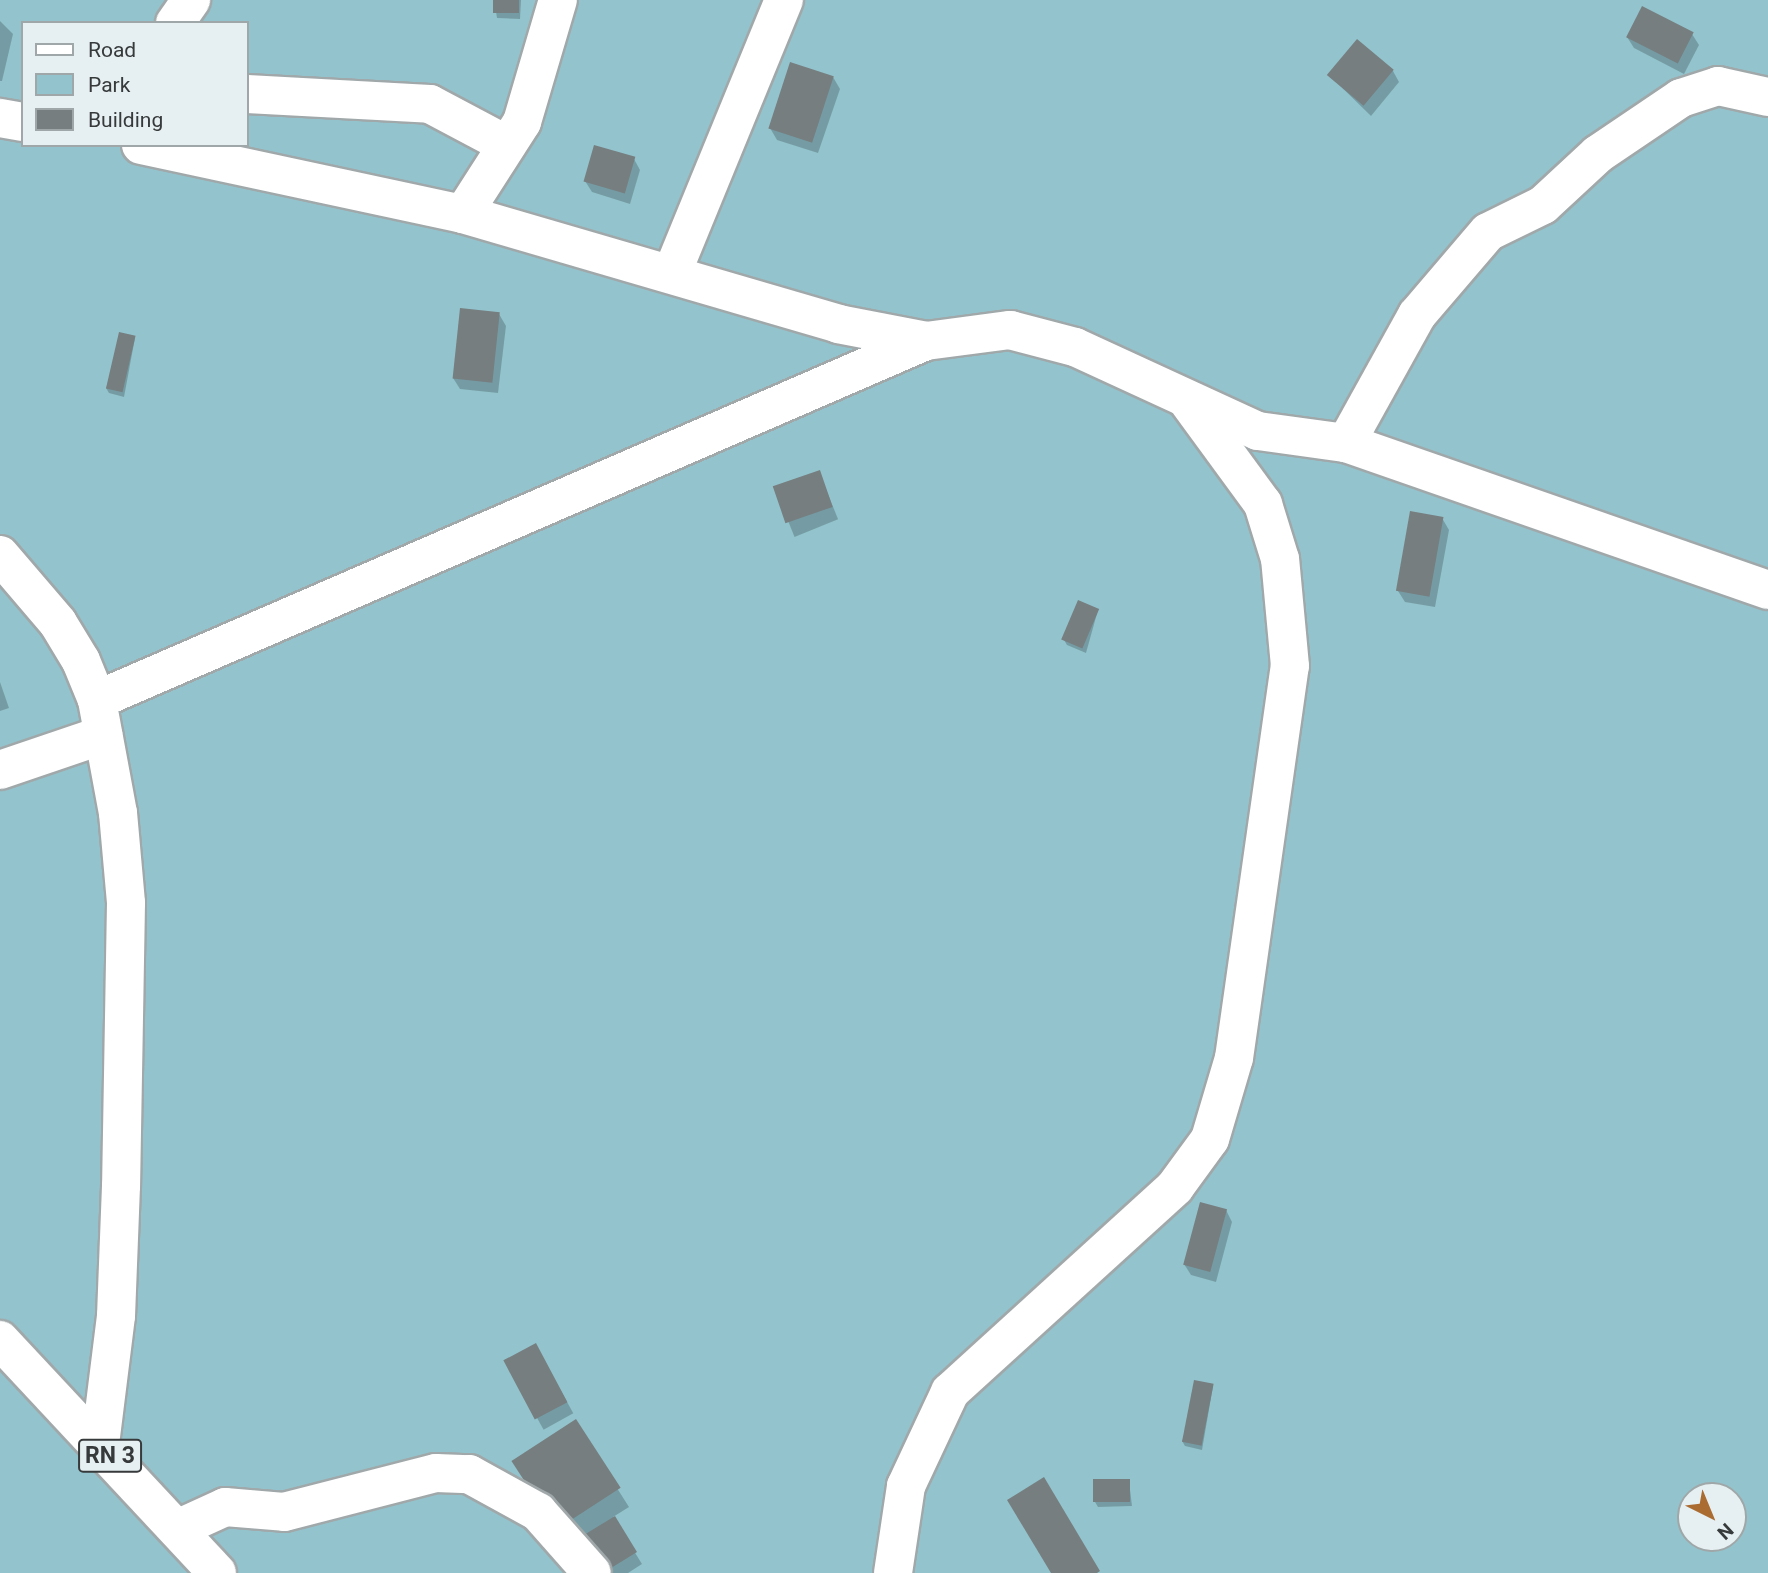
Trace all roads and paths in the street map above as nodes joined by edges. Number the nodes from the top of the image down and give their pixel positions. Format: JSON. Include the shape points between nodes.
{"nodes":[{"id":1,"x":191,"y":0,"type":"edge"},
{"id":2,"x":558,"y":0,"type":"edge"},
{"id":3,"x":784,"y":0,"type":"edge"},
{"id":4,"x":176,"y":21,"type":"edge"},
{"id":5,"x":248,"y":94,"type":"edge"},
{"id":6,"x":1768,"y":97,"type":"edge"},
{"id":7,"x":0,"y":118,"type":"edge"},
{"id":8,"x":21,"y":122,"type":"edge"},
{"id":9,"x":507,"y":145,"type":"junction"},
{"id":10,"x":150,"y":147,"type":"edge"},
{"id":11,"x":463,"y":214,"type":"junction"},
{"id":12,"x":672,"y":273,"type":"junction"},
{"id":13,"x":926,"y":341,"type":"junction"},
{"id":14,"x":1189,"y":403,"type":"junction"},
{"id":15,"x":1346,"y":443,"type":"junction"},
{"id":16,"x":0,"y":555,"type":"edge"},
{"id":17,"x":1768,"y":590,"type":"edge"},
{"id":18,"x":100,"y":718,"type":"junction"},
{"id":19,"x":0,"y":769,"type":"edge"},
{"id":20,"x":0,"y":1340,"type":"edge"},
{"id":21,"x":100,"y":1446,"type":"junction"},
{"id":22,"x":177,"y":1529,"type":"junction"},
{"id":23,"x":217,"y":1573,"type":"edge"},
{"id":24,"x":592,"y":1573,"type":"edge"},
{"id":25,"x":893,"y":1573,"type":"edge"}],
"edges":[{"from":1,"to":4,"type":"main road"},
{"from":2,"to":9,"type":"main road","via":[[537,82]]},
{"from":3,"to":12,"type":"main road"},
{"from":5,"to":9,"type":"main road","via":[[429,104]]},
{"from":6,"to":15,"type":"main road","via":[[1718,86],[1681,98],[1598,154],[1543,205],[1488,232],[1417,315]]},
{"from":7,"to":8,"type":"main road"},
{"from":9,"to":11,"type":"main road"},
{"from":10,"to":11,"type":"main road"},
{"from":11,"to":12,"type":"main road"},
{"from":12,"to":13,"type":"main road","via":[[838,324]]},
{"from":13,"to":14,"type":"main road","via":[[1010,330],[1074,347]]},
{"from":13,"to":18,"type":"main road"},
{"from":14,"to":15,"type":"main road","via":[[1258,431]]},
{"from":14,"to":25,"type":"main road","via":[[1263,504],[1280,559],[1290,666],[1234,1058],[1210,1139],[1175,1187],[950,1392],[906,1486]]},
{"from":15,"to":17,"type":"main road"},
{"from":16,"to":18,"type":"main road","via":[[58,623]]},
{"from":18,"to":19,"type":"main road"},
{"from":18,"to":21,"type":"main road","via":[[126,903],[116,1316]]},
{"from":20,"to":21,"type":"main road","number":"RN 3"},
{"from":21,"to":22,"type":"main road","number":"RN 3"},
{"from":22,"to":23,"type":"main road","number":"RN 3"},
{"from":22,"to":24,"type":"main road","via":[[225,1507],[284,1512],[436,1473],[469,1474],[538,1512]]}]}
